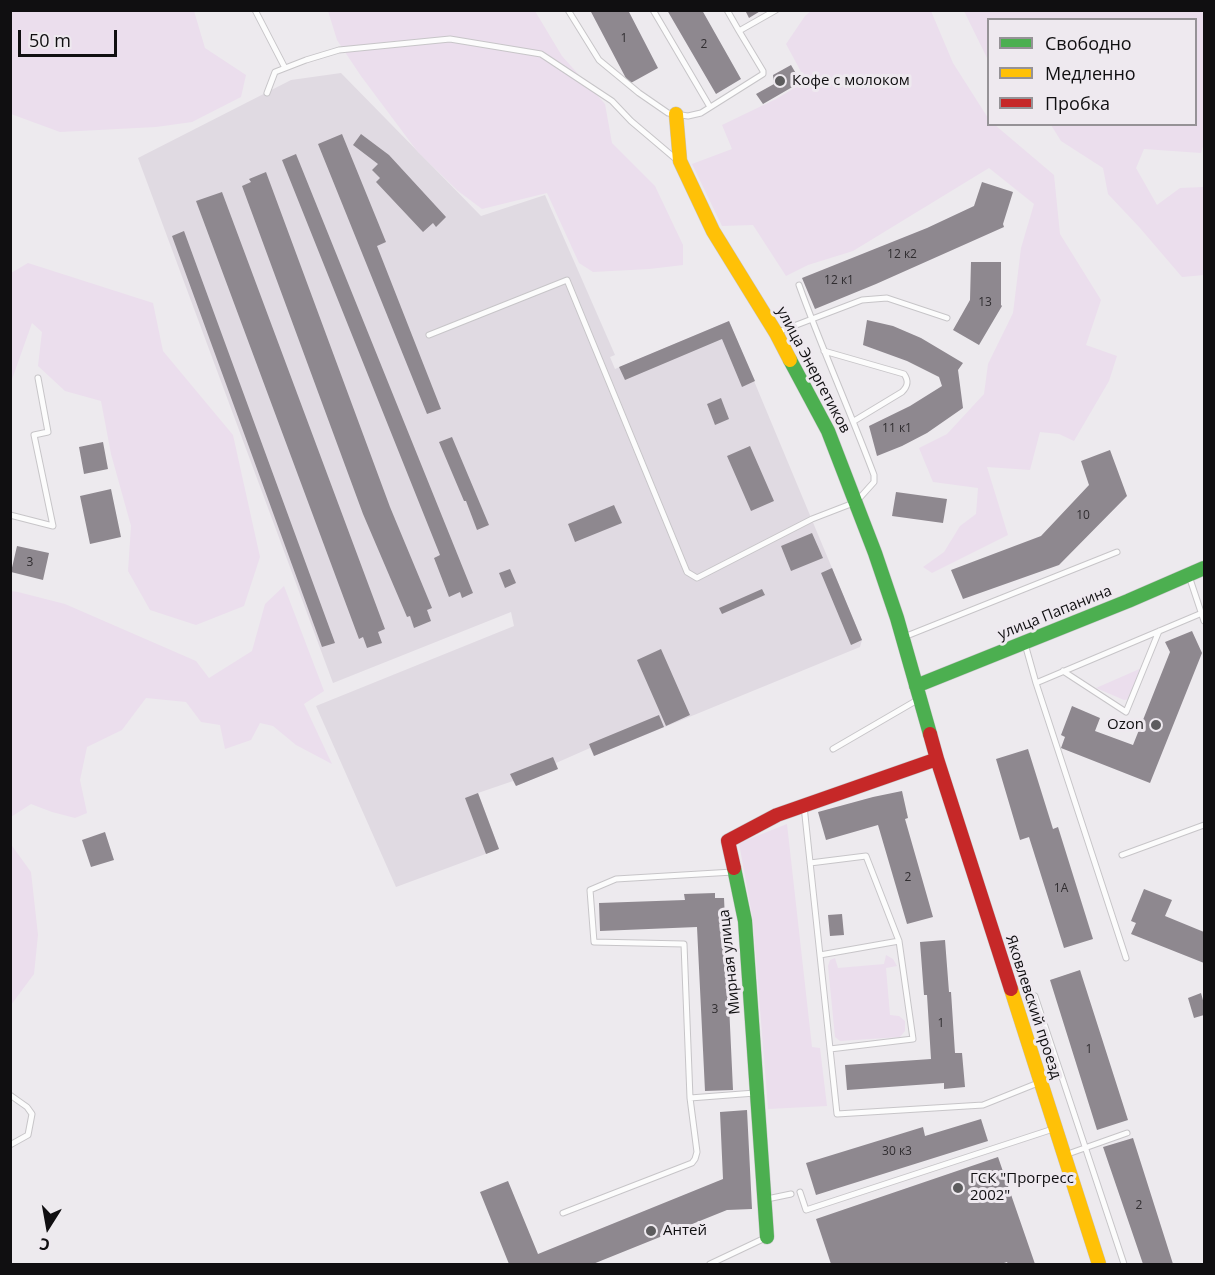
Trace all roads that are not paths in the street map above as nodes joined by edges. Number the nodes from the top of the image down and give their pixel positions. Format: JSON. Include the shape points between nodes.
{"nodes":[{"id":1,"x":255,"y":10,"type":"edge"},
{"id":2,"x":568,"y":10,"type":"edge"},
{"id":3,"x":653,"y":10,"type":"edge"},
{"id":4,"x":727,"y":10,"type":"edge"},
{"id":5,"x":776,"y":10,"type":"edge"},
{"id":6,"x":739,"y":31,"type":"junction"},
{"id":7,"x":285,"y":68,"type":"junction"},
{"id":8,"x":267,"y":93,"type":"dead end"},
{"id":9,"x":710,"y":107,"type":"junction"},
{"id":10,"x":676,"y":114,"type":"junction"},
{"id":11,"x":682,"y":165,"type":"junction"},
{"id":12,"x":799,"y":285,"type":"dead end"},
{"id":13,"x":947,"y":318,"type":"dead end"},
{"id":14,"x":811,"y":320,"type":"junction"},
{"id":15,"x":776,"y":333,"type":"junction"},
{"id":16,"x":429,"y":335,"type":"dead end"},
{"id":17,"x":824,"y":351,"type":"junction"},
{"id":18,"x":38,"y":378,"type":"dead end"},
{"id":19,"x":854,"y":421,"type":"junction"},
{"id":20,"x":856,"y":502,"type":"junction"},
{"id":21,"x":10,"y":515,"type":"edge"},
{"id":22,"x":1117,"y":552,"type":"dead end"},
{"id":23,"x":1204,"y":568,"type":"edge"},
{"id":24,"x":1189,"y":575,"type":"junction"},
{"id":25,"x":1202,"y":613,"type":"junction"},
{"id":26,"x":1204,"y":621,"type":"edge"},
{"id":27,"x":1159,"y":631,"type":"junction"},
{"id":28,"x":902,"y":637,"type":"junction"},
{"id":29,"x":1025,"y":642,"type":"junction"},
{"id":30,"x":1063,"y":671,"type":"junction"},
{"id":31,"x":1036,"y":683,"type":"junction"},
{"id":32,"x":918,"y":692,"type":"junction"},
{"id":33,"x":834,"y":749,"type":"dead end"},
{"id":34,"x":937,"y":759,"type":"junction"},
{"id":35,"x":804,"y":804,"type":"junction"},
{"id":36,"x":1204,"y":825,"type":"edge"},
{"id":37,"x":1122,"y":855,"type":"dead end"},
{"id":38,"x":810,"y":863,"type":"junction"},
{"id":39,"x":735,"y":872,"type":"junction"},
{"id":40,"x":899,"y":941,"type":"junction"},
{"id":41,"x":820,"y":955,"type":"junction"},
{"id":42,"x":1126,"y":958,"type":"dead end"},
{"id":43,"x":1035,"y":996,"type":"dead end"},
{"id":44,"x":830,"y":1049,"type":"junction"},
{"id":45,"x":1040,"y":1082,"type":"junction"},
{"id":46,"x":758,"y":1093,"type":"junction"},
{"id":47,"x":10,"y":1095,"type":"edge"},
{"id":48,"x":690,"y":1098,"type":"junction"},
{"id":49,"x":1055,"y":1129,"type":"junction"},
{"id":50,"x":1128,"y":1133,"type":"dead end"},
{"id":51,"x":10,"y":1145,"type":"edge"},
{"id":52,"x":1085,"y":1148,"type":"junction"},
{"id":53,"x":1064,"y":1156,"type":"junction"},
{"id":54,"x":800,"y":1192,"type":"dead end"},
{"id":55,"x":791,"y":1194,"type":"dead end"},
{"id":56,"x":765,"y":1199,"type":"junction"},
{"id":57,"x":563,"y":1213,"type":"dead end"},
{"id":58,"x":767,"y":1237,"type":"joint"},
{"id":59,"x":710,"y":1264,"type":"edge"},
{"id":60,"x":1099,"y":1264,"type":"edge"},
{"id":61,"x":1124,"y":1264,"type":"edge"}],
"edges":[{"from":1,"to":7,"type":"lane"},
{"from":2,"to":10,"type":"lane","via":[[599,60],[639,93],[668,113]]},
{"from":3,"to":9,"type":"lane"},
{"from":4,"to":6,"type":"lane"},
{"from":5,"to":6,"type":"lane"},
{"from":6,"to":9,"type":"lane","via":[[763,73]]},
{"from":7,"to":8,"type":"lane","via":[[275,72]]},
{"from":7,"to":11,"type":"lane","via":[[339,50],[450,39],[542,54],[612,101]]},
{"from":9,"to":10,"type":"lane","via":[[688,116]]},
{"from":10,"to":11,"type":"street","name":"улица Энергетиков"},
{"from":11,"to":15,"type":"street","name":"улица Энергетиков","via":[[713,231]]},
{"from":12,"to":14,"type":"lane"},
{"from":13,"to":14,"type":"lane","via":[[887,298],[862,300]]},
{"from":14,"to":15,"type":"lane"},
{"from":14,"to":17,"type":"lane"},
{"from":15,"to":20,"type":"street","name":"улица Энергетиков","via":[[828,431]]},
{"from":16,"to":20,"type":"lane","via":[[567,280],[687,572],[697,578],[812,519]]},
{"from":17,"to":19,"type":"lane"},
{"from":17,"to":19,"type":"lane","via":[[907,378],[902,392]]},
{"from":18,"to":21,"type":"lane","via":[[48,432],[34,435],[53,526]]},
{"from":19,"to":20,"type":"lane","via":[[874,479]]},
{"from":20,"to":28,"type":"street","name":"улица Энергетиков"},
{"from":22,"to":28,"type":"lane"},
{"from":23,"to":24,"type":"street","name":"улица Папанина"},
{"from":24,"to":25,"type":"lane"},
{"from":24,"to":29,"type":"street","name":"улица Папанина"},
{"from":25,"to":26,"type":"lane"},
{"from":25,"to":27,"type":"lane"},
{"from":27,"to":30,"type":"lane"},
{"from":27,"to":30,"type":"lane","via":[[1126,712]]},
{"from":28,"to":32,"type":"street","name":"улица Энергетиков"},
{"from":29,"to":31,"type":"lane"},
{"from":29,"to":32,"type":"street","name":"улица Папанина"},
{"from":30,"to":31,"type":"lane"},
{"from":31,"to":42,"type":"lane"},
{"from":32,"to":33,"type":"lane"},
{"from":32,"to":34,"type":"street"},
{"from":34,"to":35,"type":"street","name":"Мирная улица"},
{"from":34,"to":45,"type":"street","name":"Яковлевский проезд"},
{"from":35,"to":38,"type":"lane"},
{"from":35,"to":39,"type":"street","name":"Мирная улица","via":[[728,841]]},
{"from":36,"to":37,"type":"lane"},
{"from":38,"to":40,"type":"lane","via":[[866,856]]},
{"from":38,"to":41,"type":"lane"},
{"from":39,"to":46,"type":"street","name":"Мирная улица","via":[[745,921]]},
{"from":39,"to":48,"type":"lane","via":[[616,879],[590,890],[594,942],[684,944]]},
{"from":40,"to":41,"type":"lane"},
{"from":40,"to":44,"type":"lane","via":[[913,1039]]},
{"from":41,"to":44,"type":"lane"},
{"from":43,"to":52,"type":"lane"},
{"from":44,"to":45,"type":"lane","via":[[837,1114],[983,1105]]},
{"from":45,"to":49,"type":"street","name":"Яковлевский проезд"},
{"from":46,"to":48,"type":"lane"},
{"from":46,"to":56,"type":"street","name":"Мирная улица"},
{"from":47,"to":51,"type":"lane","via":[[32,1114],[28,1135]]},
{"from":48,"to":57,"type":"lane","via":[[697,1152],[692,1163]]},
{"from":49,"to":53,"type":"street","name":"Яковлевский проезд"},
{"from":49,"to":54,"type":"lane","via":[[806,1210]]},
{"from":50,"to":52,"type":"lane"},
{"from":52,"to":53,"type":"lane"},
{"from":52,"to":61,"type":"lane"},
{"from":53,"to":60,"type":"street","name":"Яковлевский проезд"},
{"from":55,"to":56,"type":"lane"},
{"from":56,"to":58,"type":"street","name":"Мирная улица"},
{"from":58,"to":59,"type":"lane"}]}
